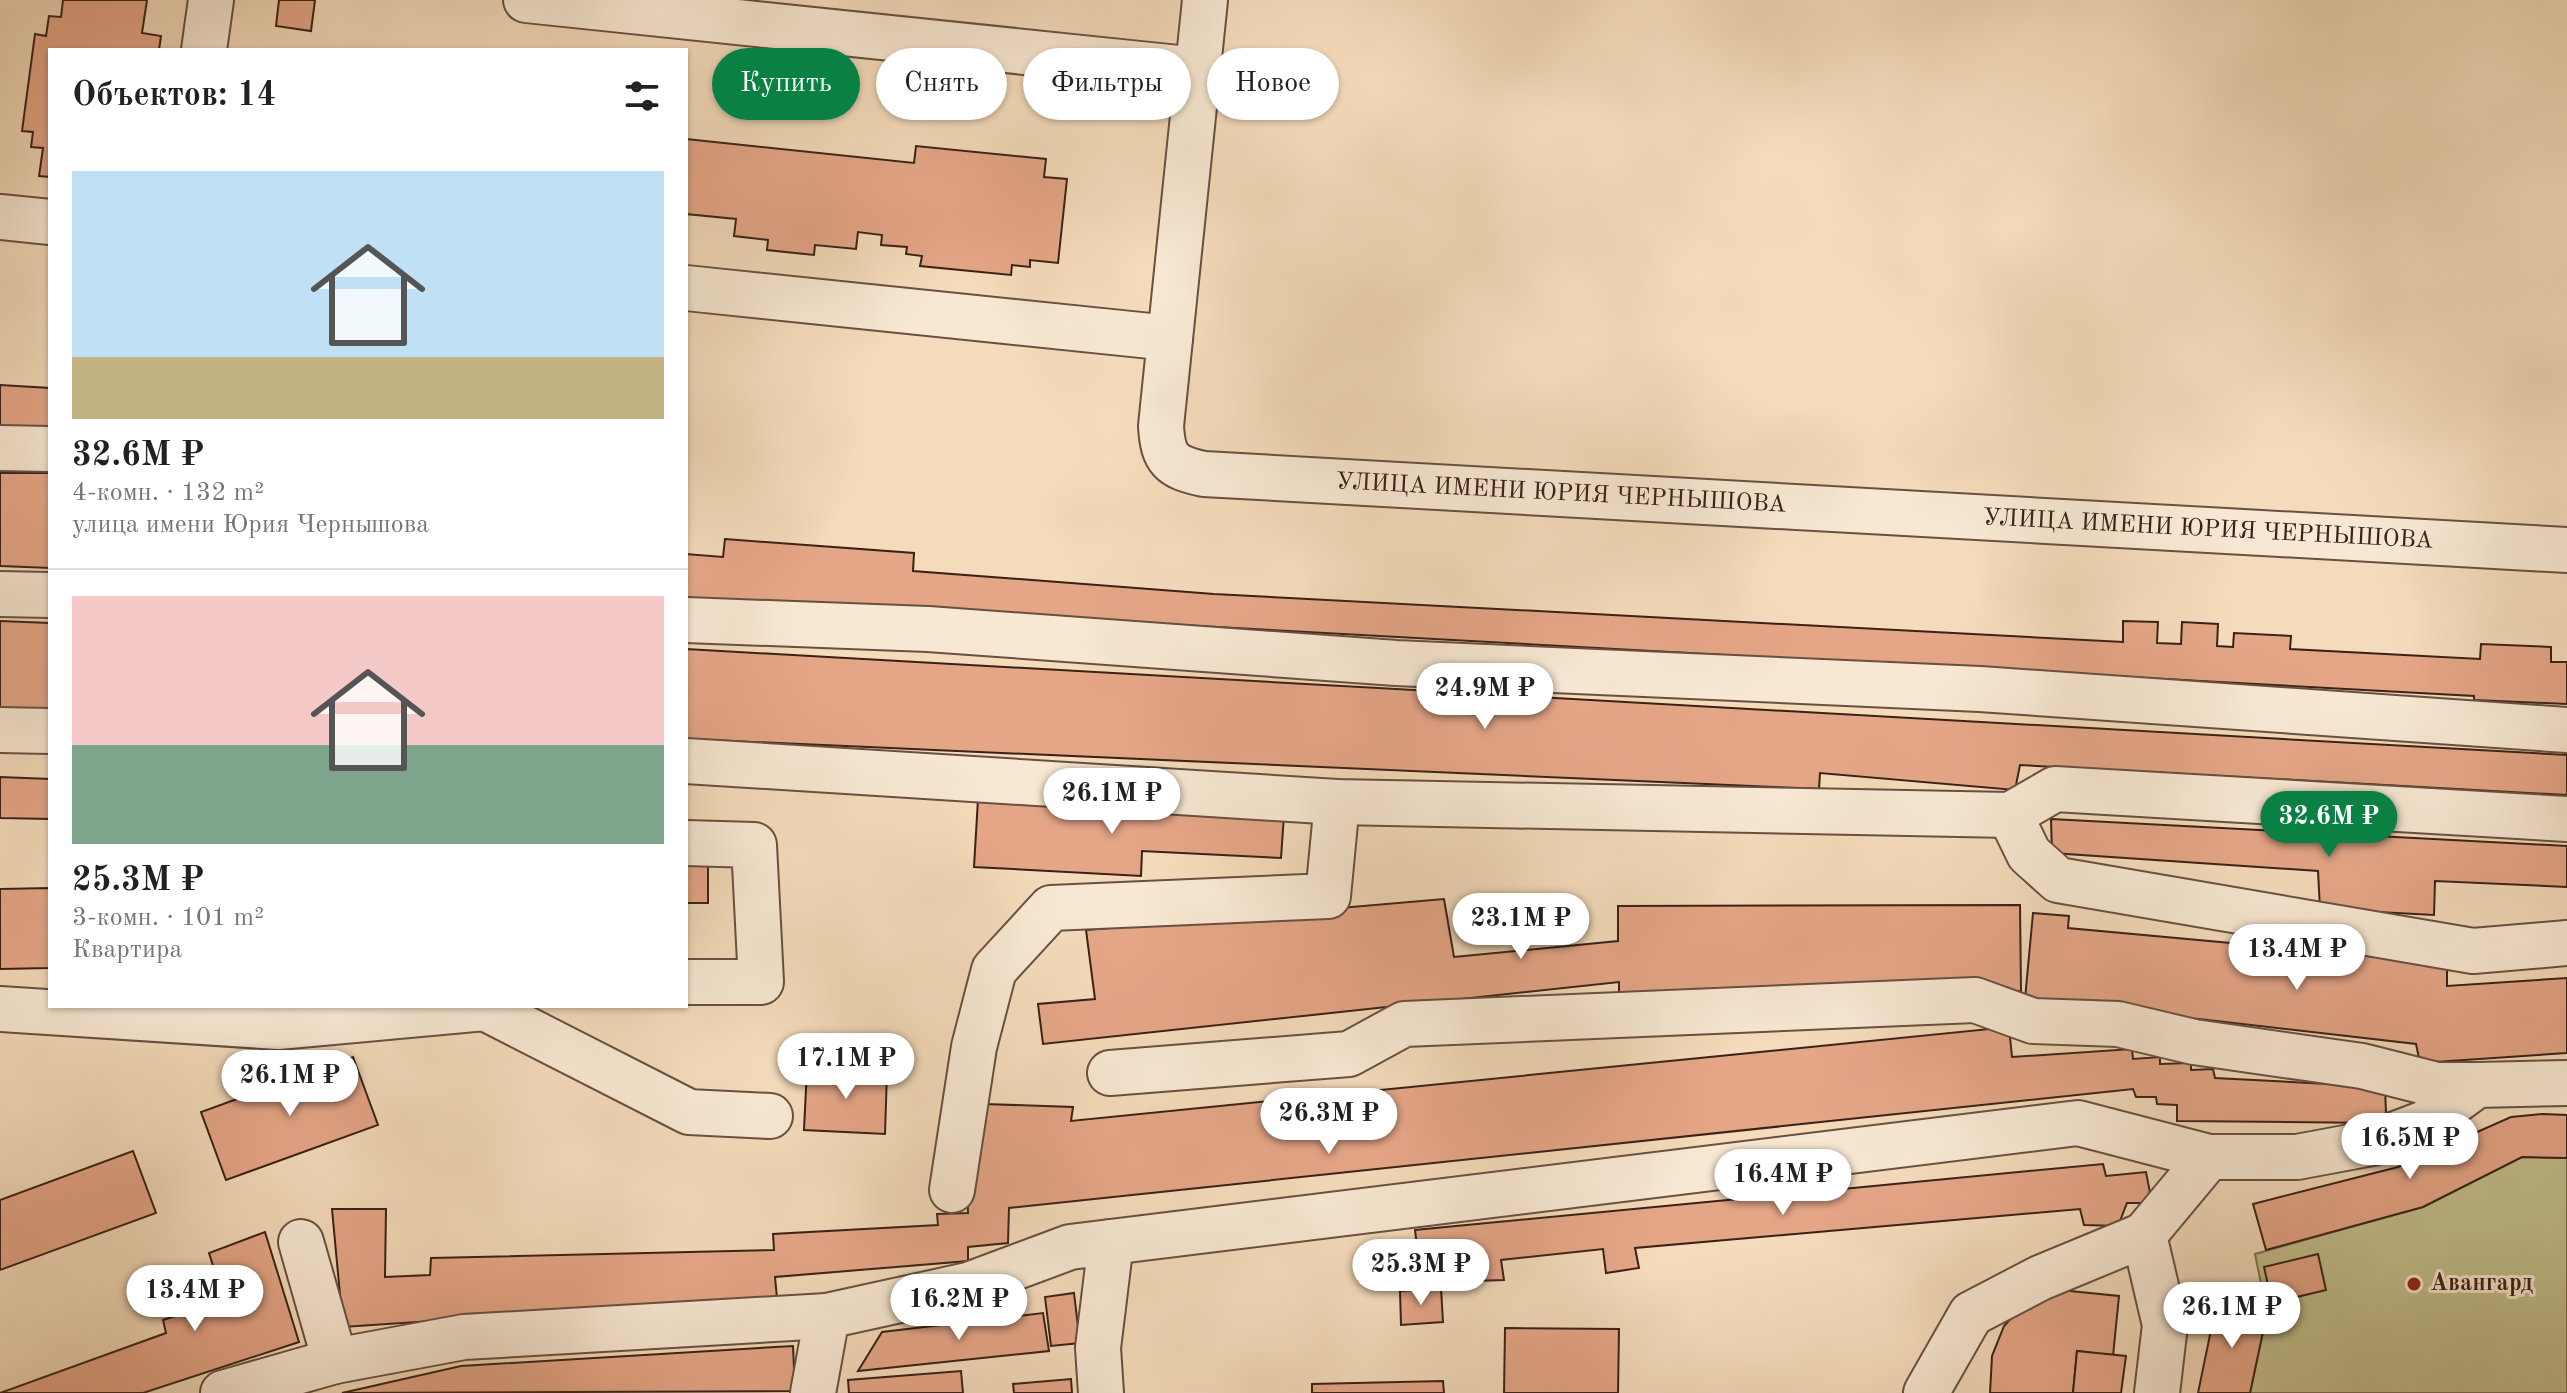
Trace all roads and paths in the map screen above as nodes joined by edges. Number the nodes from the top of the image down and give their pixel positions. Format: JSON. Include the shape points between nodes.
{"nodes":[{"id":1,"x":211,"y":0,"type":"edge"},
{"id":2,"x":526,"y":0,"type":"edge"},
{"id":3,"x":1205,"y":0,"type":"edge"},
{"id":4,"x":204,"y":48,"type":"edge"},
{"id":5,"x":1198,"y":70,"type":"junction"},
{"id":6,"x":0,"y":217,"type":"edge"},
{"id":7,"x":48,"y":222,"type":"edge"},
{"id":8,"x":688,"y":288,"type":"edge"},
{"id":9,"x":1170,"y":338,"type":"junction"},
{"id":10,"x":0,"y":448,"type":"edge"},
{"id":11,"x":48,"y":449,"type":"edge"},
{"id":12,"x":2567,"y":550,"type":"edge"},
{"id":13,"x":0,"y":594,"type":"edge"},
{"id":14,"x":48,"y":595,"type":"edge"},
{"id":15,"x":688,"y":620,"type":"edge"},
{"id":16,"x":0,"y":730,"type":"edge"},
{"id":17,"x":2567,"y":730,"type":"edge"},
{"id":18,"x":48,"y":731,"type":"edge"},
{"id":19,"x":688,"y":761,"type":"edge"},
{"id":20,"x":1337,"y":802,"type":"junction"},
{"id":21,"x":2010,"y":815,"type":"junction"},
{"id":22,"x":2567,"y":819,"type":"edge"},
{"id":23,"x":688,"y":843,"type":"edge"},
{"id":24,"x":2567,"y":943,"type":"edge"},
{"id":25,"x":688,"y":982,"type":"edge"},
{"id":26,"x":478,"y":1008,"type":"edge"},
{"id":27,"x":490,"y":1008,"type":"edge"},
{"id":28,"x":0,"y":1009,"type":"edge"},
{"id":29,"x":1110,"y":1073,"type":"dead end"},
{"id":30,"x":2567,"y":1083,"type":"edge"},
{"id":31,"x":2477,"y":1085,"type":"junction"},
{"id":32,"x":770,"y":1116,"type":"dead end"},
{"id":33,"x":2209,"y":1157,"type":"junction"},
{"id":34,"x":952,"y":1190,"type":"dead end"},
{"id":35,"x":2144,"y":1235,"type":"junction"},
{"id":36,"x":301,"y":1242,"type":"dead end"},
{"id":37,"x":1111,"y":1242,"type":"junction"},
{"id":38,"x":827,"y":1316,"type":"junction"},
{"id":39,"x":335,"y":1361,"type":"junction"},
{"id":40,"x":223,"y":1393,"type":"edge"},
{"id":41,"x":813,"y":1393,"type":"edge"},
{"id":42,"x":1101,"y":1393,"type":"edge"},
{"id":43,"x":1926,"y":1393,"type":"edge"},
{"id":44,"x":2157,"y":1393,"type":"edge"}],
"edges":[{"from":1,"to":4,"type":"street"},
{"from":2,"to":5,"type":"street"},
{"from":3,"to":5,"type":"street","name":"УЛИЦА ИМЕНИ ЮРИЯ ЧЕРНЫШОВА"},
{"from":5,"to":9,"type":"street","name":"УЛИЦА ИМЕНИ ЮРИЯ ЧЕРНЫШОВА"},
{"from":6,"to":7,"type":"street"},
{"from":8,"to":9,"type":"street"},
{"from":9,"to":12,"type":"street","name":"УЛИЦА ИМЕНИ ЮРИЯ ЧЕРНЫШОВА","via":[[1162,449],[1178,468],[1204,474]]},
{"from":10,"to":11,"type":"street"},
{"from":13,"to":14,"type":"street"},
{"from":15,"to":17,"type":"street","via":[[928,629],[1396,663],[1980,689]]},
{"from":16,"to":18,"type":"street"},
{"from":19,"to":20,"type":"street"},
{"from":20,"to":21,"type":"street"},
{"from":20,"to":34,"type":"street","via":[[1328,896],[1051,908],[994,970],[974,1047]]},
{"from":21,"to":22,"type":"street","via":[[2055,789]]},
{"from":21,"to":24,"type":"street","via":[[2029,854],[2058,880],[2473,951]]},
{"from":23,"to":25,"type":"street","via":[[754,845],[761,982]]},
{"from":26,"to":28,"type":"street","via":[[278,1027]]},
{"from":27,"to":32,"type":"street","via":[[689,1112]]},
{"from":29,"to":31,"type":"street","via":[[1349,1054],[1404,1024],[1975,1000],[2033,1021],[2118,1024],[2194,1042],[2362,1066],[2437,1085]]},
{"from":30,"to":31,"type":"street"},
{"from":31,"to":33,"type":"street","via":[[2425,1123],[2372,1143],[2297,1157]]},
{"from":33,"to":35,"type":"street"},
{"from":33,"to":37,"type":"street","via":[[2078,1123]]},
{"from":35,"to":43,"type":"street","via":[[2040,1278],[1971,1314]]},
{"from":35,"to":44,"type":"street","via":[[2165,1325]]},
{"from":36,"to":39,"type":"street"},
{"from":37,"to":38,"type":"street","via":[[1070,1247],[968,1285]]},
{"from":37,"to":42,"type":"street","via":[[1098,1348]]},
{"from":38,"to":39,"type":"street","via":[[464,1337]]},
{"from":38,"to":41,"type":"street"},
{"from":39,"to":40,"type":"street"}]}
